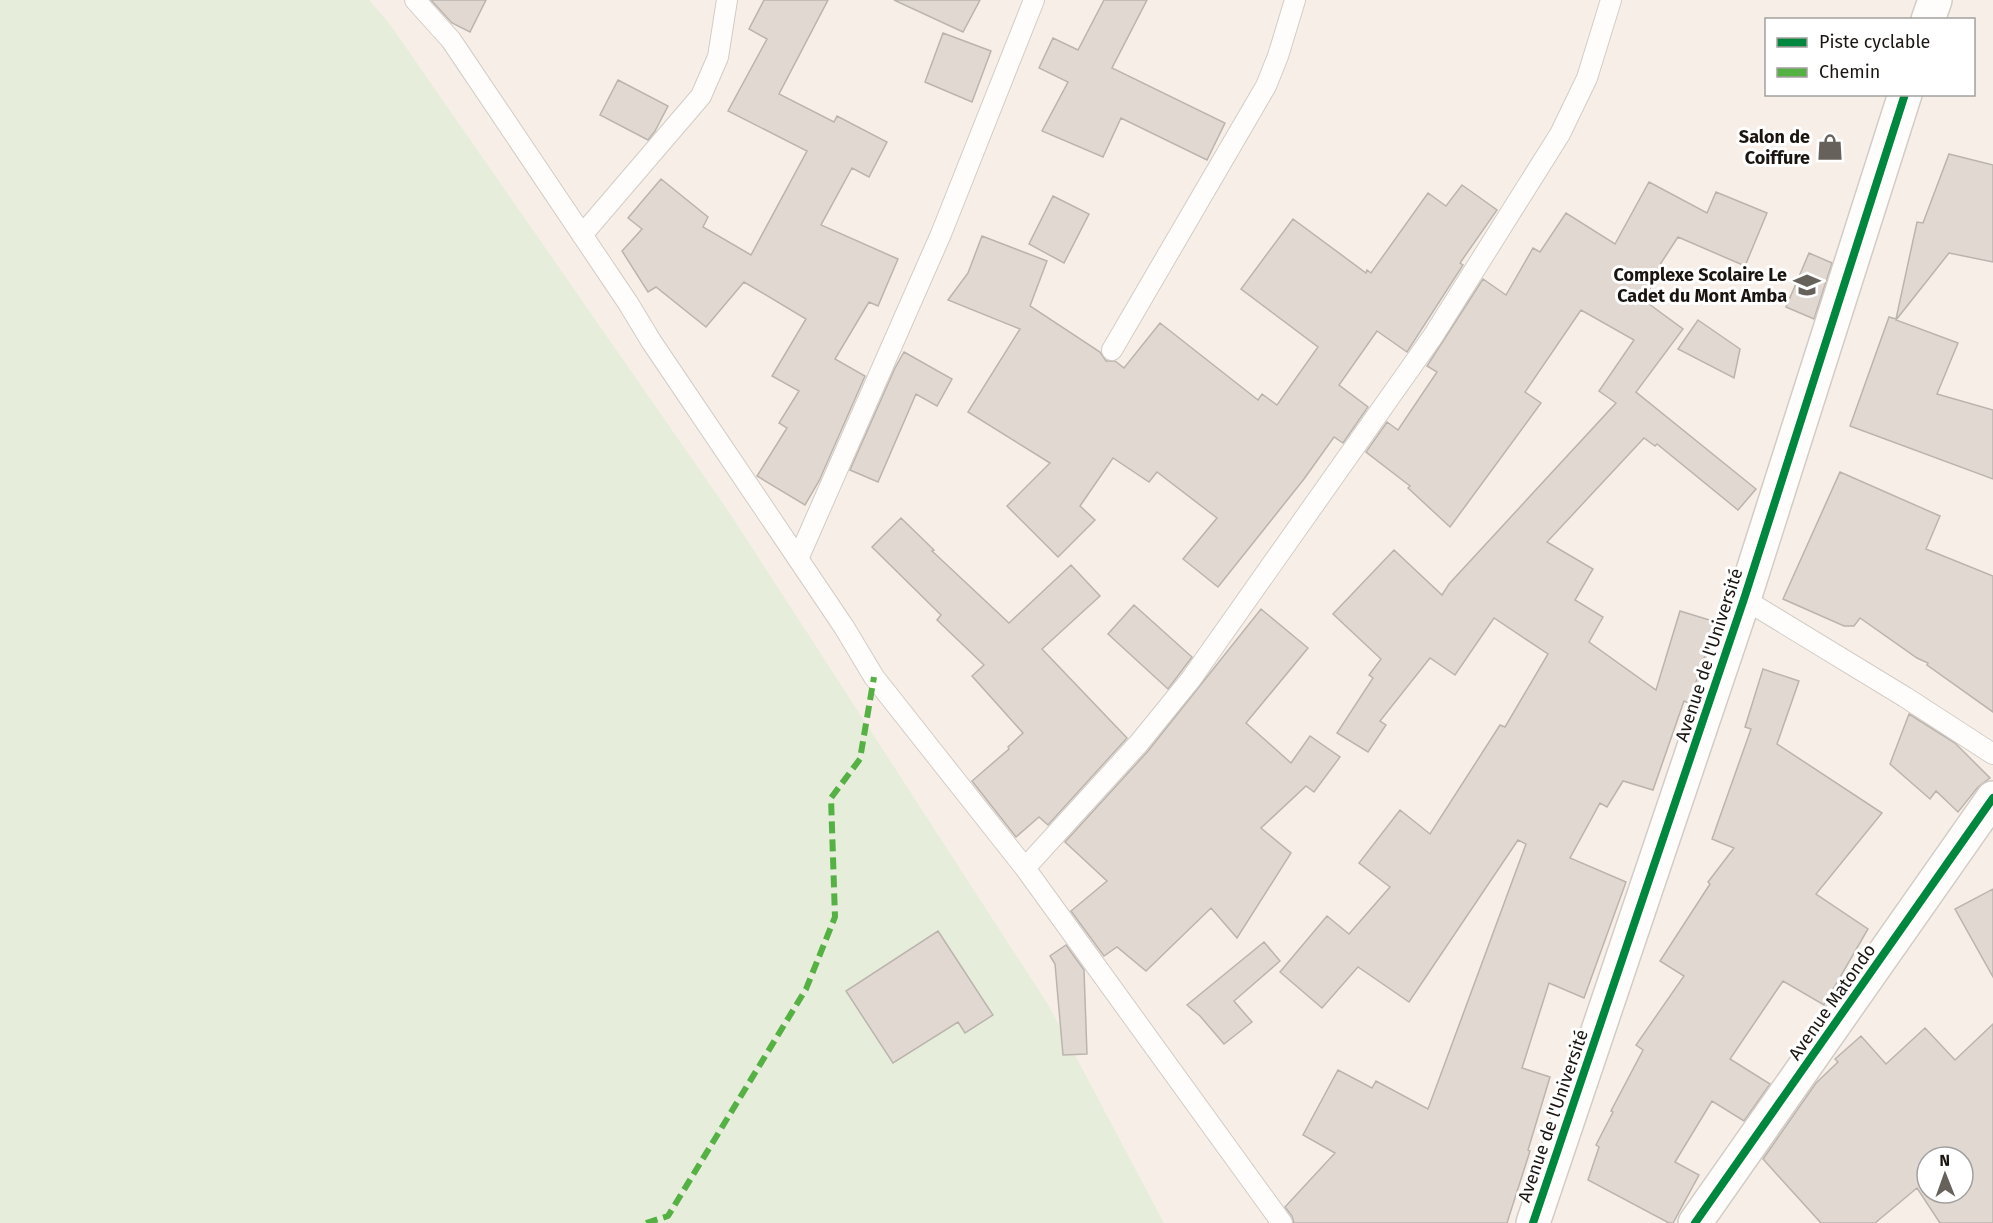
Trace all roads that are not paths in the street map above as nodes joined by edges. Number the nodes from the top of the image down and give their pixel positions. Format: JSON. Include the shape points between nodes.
{"nodes":[{"id":1,"x":415,"y":0,"type":"edge"},
{"id":2,"x":727,"y":0,"type":"edge"},
{"id":3,"x":1034,"y":0,"type":"edge"},
{"id":4,"x":1295,"y":0,"type":"edge"},
{"id":5,"x":1611,"y":0,"type":"edge"},
{"id":6,"x":1935,"y":0,"type":"edge"},
{"id":7,"x":1929,"y":18,"type":"edge"},
{"id":8,"x":1904,"y":96,"type":"edge"},
{"id":9,"x":582,"y":235,"type":"junction"},
{"id":10,"x":1112,"y":350,"type":"dead end"},
{"id":11,"x":798,"y":559,"type":"junction"},
{"id":12,"x":1744,"y":599,"type":"junction"},
{"id":13,"x":1993,"y":754,"type":"edge"},
{"id":14,"x":1993,"y":798,"type":"edge"},
{"id":15,"x":1025,"y":868,"type":"junction"},
{"id":16,"x":1282,"y":1223,"type":"edge"},
{"id":17,"x":1533,"y":1223,"type":"edge"},
{"id":18,"x":1695,"y":1223,"type":"edge"}],
"edges":[{"from":1,"to":9,"type":"lane","via":[[451,40]]},
{"from":2,"to":9,"type":"lane","via":[[718,57],[701,96]]},
{"from":3,"to":11,"type":"lane","via":[[941,234]]},
{"from":4,"to":10,"type":"lane","via":[[1266,86]]},
{"from":5,"to":15,"type":"lane","via":[[1587,78],[1560,134],[1433,336],[1191,679],[1139,743]]},
{"from":6,"to":7,"type":"street"},
{"from":8,"to":12,"type":"street","name":"Avenue de l'Université"},
{"from":9,"to":11,"type":"lane"},
{"from":11,"to":15,"type":"lane","via":[[874,676]]},
{"from":12,"to":13,"type":"lane"},
{"from":12,"to":17,"type":"street","name":"Avenue de l'Université"},
{"from":14,"to":18,"type":"street","name":"Avenue Matondo"},
{"from":15,"to":16,"type":"lane"}]}
